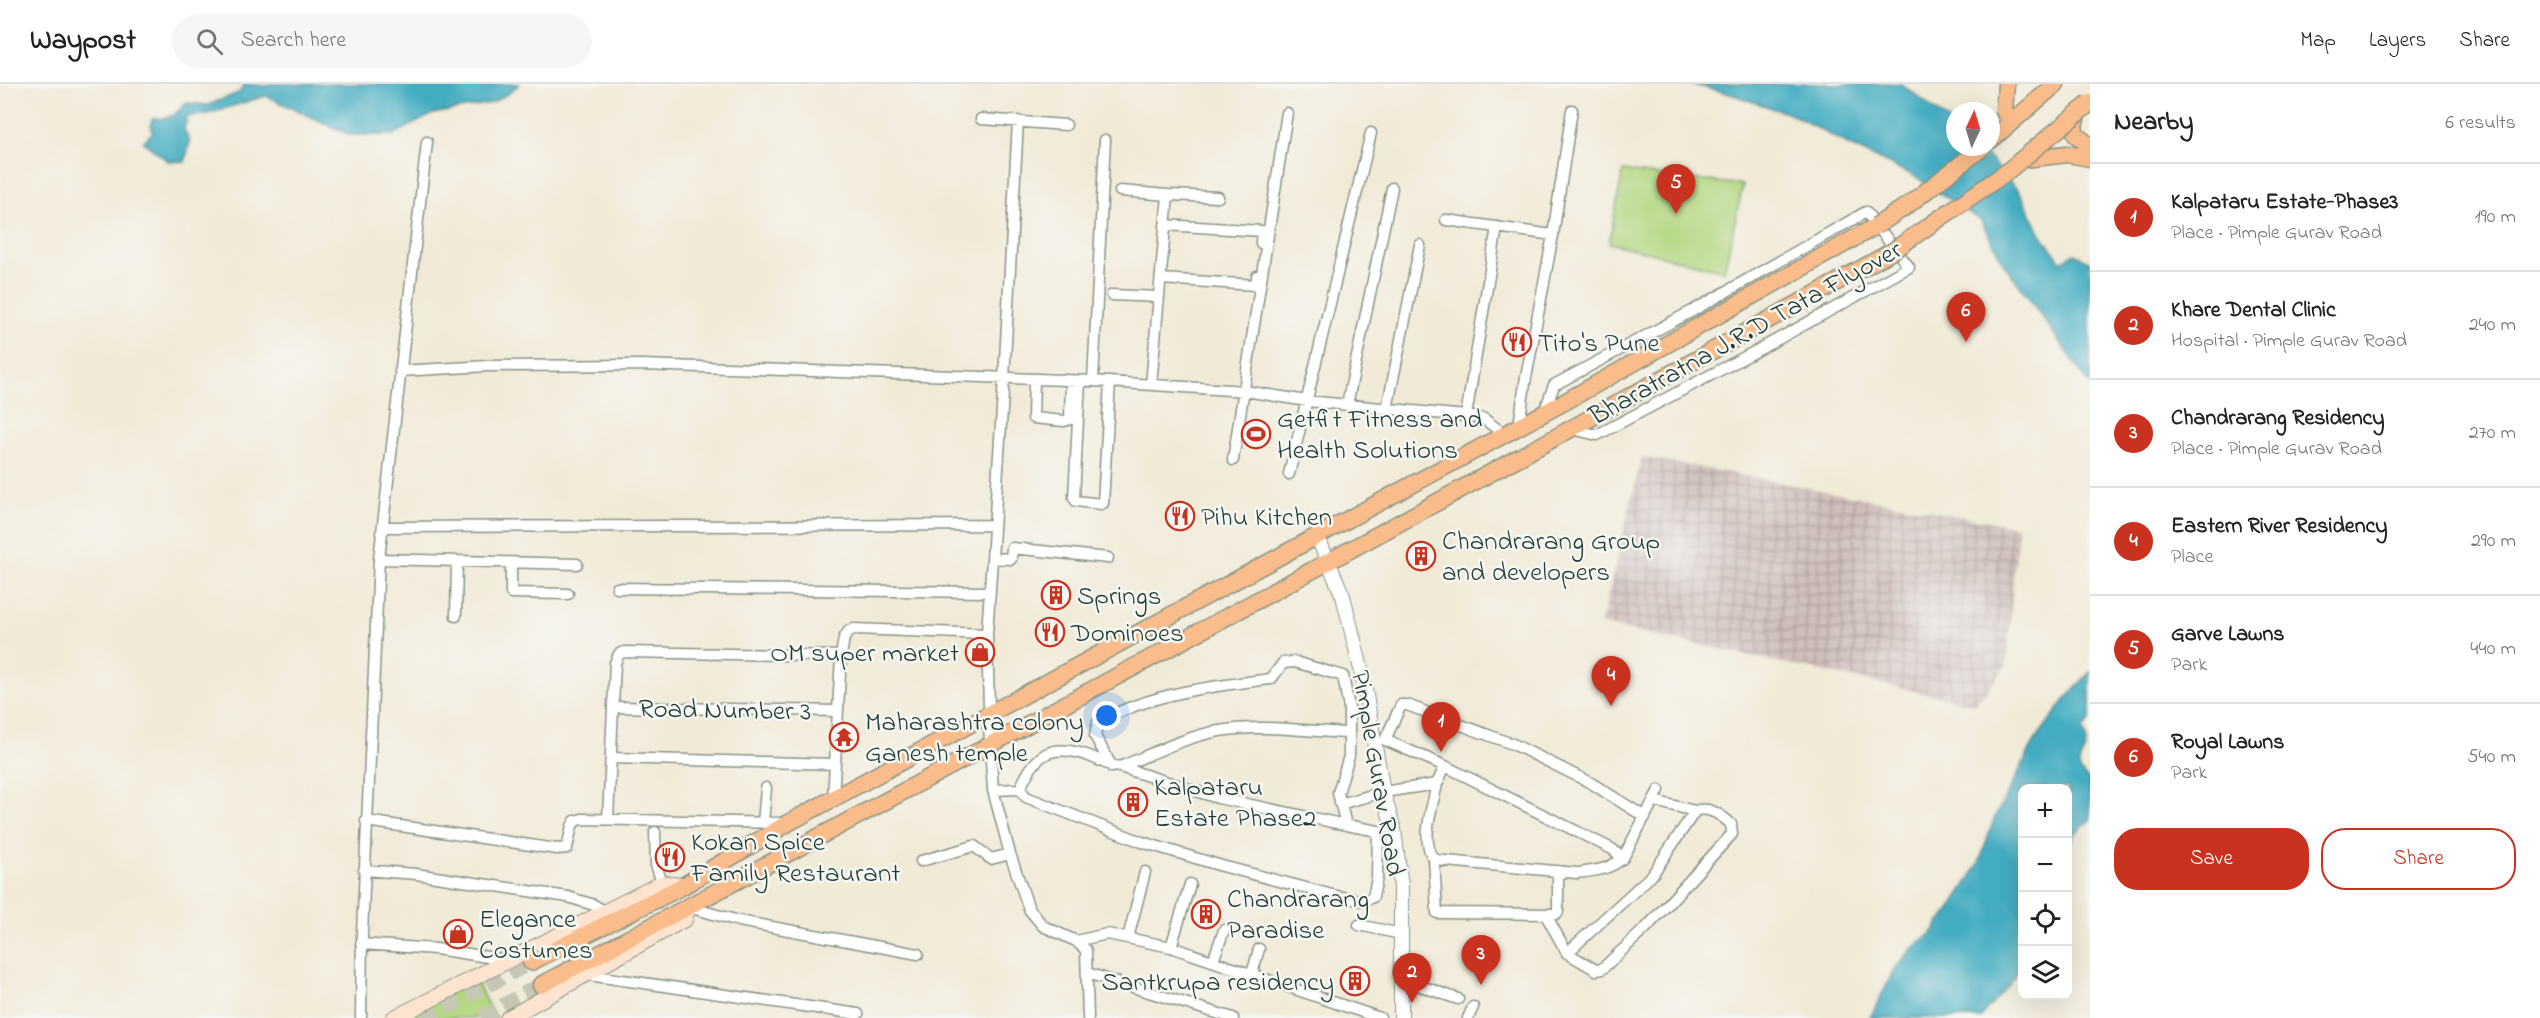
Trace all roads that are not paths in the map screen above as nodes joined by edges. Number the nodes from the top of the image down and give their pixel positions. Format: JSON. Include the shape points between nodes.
{"nodes":[{"id":1,"x":2006,"y":84,"type":"edge"},
{"id":2,"x":2050,"y":85,"type":"edge"},
{"id":3,"x":2090,"y":103,"type":"edge"},
{"id":4,"x":1572,"y":110,"type":"dead end"},
{"id":5,"x":1287,"y":113,"type":"dead end"},
{"id":6,"x":2077,"y":115,"type":"junction"},
{"id":7,"x":981,"y":119,"type":"dead end"},
{"id":8,"x":1018,"y":121,"type":"junction"},
{"id":9,"x":2010,"y":124,"type":"junction"},
{"id":10,"x":1066,"y":125,"type":"dead end"},
{"id":11,"x":2000,"y":132,"type":"edge"},
{"id":12,"x":1371,"y":133,"type":"dead end"},
{"id":13,"x":427,"y":141,"type":"dead end"},
{"id":14,"x":1105,"y":141,"type":"dead end"},
{"id":15,"x":2090,"y":146,"type":"edge"},
{"id":16,"x":1971,"y":156,"type":"edge"},
{"id":17,"x":2090,"y":158,"type":"edge"},
{"id":18,"x":2024,"y":159,"type":"junction"},
{"id":19,"x":1392,"y":188,"type":"dead end"},
{"id":20,"x":1120,"y":191,"type":"dead end"},
{"id":21,"x":1168,"y":195,"type":"junction"},
{"id":22,"x":1218,"y":197,"type":"dead end"},
{"id":23,"x":1446,"y":220,"type":"dead end"},
{"id":24,"x":1165,"y":225,"type":"junction"},
{"id":25,"x":1497,"y":227,"type":"junction"},
{"id":26,"x":1553,"y":235,"type":"junction"},
{"id":27,"x":1420,"y":245,"type":"dead end"},
{"id":28,"x":1161,"y":279,"type":"junction"},
{"id":29,"x":1112,"y":295,"type":"dead end"},
{"id":30,"x":1159,"y":297,"type":"junction"},
{"id":31,"x":400,"y":371,"type":"junction"},
{"id":32,"x":1004,"y":379,"type":"junction"},
{"id":33,"x":1034,"y":380,"type":"junction"},
{"id":34,"x":1075,"y":381,"type":"junction"},
{"id":35,"x":1093,"y":381,"type":"junction"},
{"id":36,"x":1110,"y":382,"type":"junction"},
{"id":37,"x":1151,"y":385,"type":"junction"},
{"id":38,"x":1245,"y":391,"type":"junction"},
{"id":39,"x":1307,"y":401,"type":"junction"},
{"id":40,"x":1347,"y":405,"type":"junction"},
{"id":41,"x":1387,"y":409,"type":"junction"},
{"id":42,"x":1544,"y":413,"type":"junction"},
{"id":43,"x":1466,"y":416,"type":"junction"},
{"id":44,"x":1572,"y":429,"type":"junction"},
{"id":45,"x":1512,"y":430,"type":"junction"},
{"id":46,"x":1233,"y":460,"type":"dead end"},
{"id":47,"x":1289,"y":474,"type":"dead end"},
{"id":48,"x":994,"y":525,"type":"junction"},
{"id":49,"x":381,"y":533,"type":"junction"},
{"id":50,"x":1317,"y":536,"type":"junction"},
{"id":51,"x":992,"y":558,"type":"junction"},
{"id":52,"x":1108,"y":558,"type":"dead end"},
{"id":53,"x":378,"y":559,"type":"junction"},
{"id":54,"x":1329,"y":560,"type":"junction"},
{"id":55,"x":457,"y":561,"type":"junction"},
{"id":56,"x":511,"y":562,"type":"junction"},
{"id":57,"x":577,"y":564,"type":"dead end"},
{"id":58,"x":617,"y":588,"type":"dead end"},
{"id":59,"x":990,"y":592,"type":"junction"},
{"id":60,"x":568,"y":594,"type":"dead end"},
{"id":61,"x":456,"y":616,"type":"dead end"},
{"id":62,"x":987,"y":634,"type":"junction"},
{"id":63,"x":841,"y":656,"type":"junction"},
{"id":64,"x":613,"y":707,"type":"junction"},
{"id":65,"x":837,"y":711,"type":"junction"},
{"id":66,"x":990,"y":714,"type":"junction"},
{"id":67,"x":1347,"y":733,"type":"junction"},
{"id":68,"x":990,"y":746,"type":"junction"},
{"id":69,"x":611,"y":758,"type":"junction"},
{"id":70,"x":835,"y":764,"type":"junction"},
{"id":71,"x":1446,"y":766,"type":"junction"},
{"id":72,"x":1116,"y":767,"type":"junction"},
{"id":73,"x":1437,"y":784,"type":"junction"},
{"id":74,"x":766,"y":788,"type":"dead end"},
{"id":75,"x":1020,"y":789,"type":"junction"},
{"id":76,"x":993,"y":790,"type":"junction"},
{"id":77,"x":1659,"y":790,"type":"dead end"},
{"id":78,"x":1383,"y":792,"type":"junction"},
{"id":79,"x":833,"y":799,"type":"junction"},
{"id":80,"x":1654,"y":801,"type":"junction"},
{"id":81,"x":1340,"y":804,"type":"junction"},
{"id":82,"x":1695,"y":811,"type":"junction"},
{"id":83,"x":1645,"y":817,"type":"junction"},
{"id":84,"x":608,"y":819,"type":"junction"},
{"id":85,"x":366,"y":821,"type":"junction"},
{"id":86,"x":763,"y":823,"type":"junction"},
{"id":87,"x":788,"y":824,"type":"junction"},
{"id":88,"x":1346,"y":825,"type":"junction"},
{"id":89,"x":655,"y":832,"type":"dead end"},
{"id":90,"x":1010,"y":854,"type":"junction"},
{"id":91,"x":1434,"y":858,"type":"junction"},
{"id":92,"x":1623,"y":858,"type":"junction"},
{"id":93,"x":921,"y":861,"type":"dead end"},
{"id":94,"x":364,"y":870,"type":"junction"},
{"id":95,"x":1558,"y":871,"type":"junction"},
{"id":96,"x":1145,"y":872,"type":"dead end"},
{"id":97,"x":662,"y":884,"type":"junction"},
{"id":98,"x":1190,"y":884,"type":"dead end"},
{"id":99,"x":683,"y":886,"type":"junction"},
{"id":100,"x":688,"y":907,"type":"junction"},
{"id":101,"x":605,"y":912,"type":"junction"},
{"id":102,"x":1546,"y":915,"type":"junction"},
{"id":103,"x":1359,"y":925,"type":"dead end"},
{"id":104,"x":1224,"y":930,"type":"dead end"},
{"id":105,"x":1401,"y":934,"type":"junction"},
{"id":106,"x":1128,"y":938,"type":"junction"},
{"id":107,"x":1076,"y":941,"type":"junction"},
{"id":108,"x":362,"y":944,"type":"junction"},
{"id":109,"x":1171,"y":947,"type":"junction"},
{"id":110,"x":1259,"y":949,"type":"dead end"},
{"id":111,"x":1567,"y":953,"type":"junction"},
{"id":112,"x":918,"y":954,"type":"dead end"},
{"id":113,"x":511,"y":960,"type":"junction"},
{"id":114,"x":1213,"y":961,"type":"junction"},
{"id":115,"x":531,"y":962,"type":"tunnel mouth"},
{"id":116,"x":1087,"y":972,"type":"junction"},
{"id":117,"x":1252,"y":974,"type":"junction"},
{"id":118,"x":588,"y":975,"type":"junction"},
{"id":119,"x":1401,"y":979,"type":"junction"},
{"id":120,"x":541,"y":986,"type":"tunnel mouth"},
{"id":121,"x":1458,"y":999,"type":"dead end"},
{"id":122,"x":1473,"y":1007,"type":"dead end"},
{"id":123,"x":858,"y":1014,"type":"dead end"},
{"id":124,"x":361,"y":1018,"type":"edge"},
{"id":125,"x":394,"y":1018,"type":"edge"},
{"id":126,"x":508,"y":1018,"type":"edge"},
{"id":127,"x":1088,"y":1018,"type":"edge"},
{"id":128,"x":1233,"y":1018,"type":"edge"},
{"id":129,"x":1380,"y":1018,"type":"edge"},
{"id":130,"x":1401,"y":1018,"type":"edge"},
{"id":131,"x":1468,"y":1018,"type":"edge"}],
"edges":[{"from":1,"to":9,"type":"main road","via":[[2004,111]]},
{"from":2,"to":9,"type":"main road"},
{"from":3,"to":6,"type":"main road","name":"Bharatratna J.R.D Tata Flyover","bridge":true},
{"from":4,"to":26,"type":"street"},
{"from":5,"to":38,"type":"street"},
{"from":6,"to":15,"type":"main road","via":[[2076,135]]},
{"from":6,"to":18,"type":"main road","name":"Bharatratna J.R.D Tata Flyover","bridge":true},
{"from":7,"to":8,"type":"street"},
{"from":8,"to":10,"type":"street"},
{"from":8,"to":32,"type":"street"},
{"from":9,"to":11,"type":"main road"},
{"from":12,"to":39,"type":"street"},
{"from":13,"to":31,"type":"street"},
{"from":14,"to":35,"type":"street"},
{"from":16,"to":42,"type":"main road","name":"Bharatratna J.R.D Tata Flyover","bridge":true,"via":[[1876,226]]},
{"from":17,"to":18,"type":"main road","via":[[2067,154]]},
{"from":18,"to":44,"type":"main road","name":"Bharatratna J.R.D Tata Flyover","bridge":true,"via":[[1891,252]]},
{"from":19,"to":40,"type":"street"},
{"from":20,"to":21,"type":"street"},
{"from":21,"to":22,"type":"street"},
{"from":21,"to":24,"type":"street"},
{"from":23,"to":25,"type":"street"},
{"from":24,"to":28,"type":"street"},
{"from":24,"to":28,"type":"street","via":[[1262,231],[1256,285]]},
{"from":25,"to":26,"type":"street"},
{"from":25,"to":43,"type":"street"},
{"from":26,"to":45,"type":"street","via":[[1525,383]]},
{"from":27,"to":41,"type":"street"},
{"from":28,"to":30,"type":"street"},
{"from":29,"to":30,"type":"street"},
{"from":30,"to":37,"type":"street"},
{"from":31,"to":32,"type":"street","via":[[642,365]]},
{"from":31,"to":49,"type":"street"},
{"from":32,"to":33,"type":"street"},
{"from":32,"to":48,"type":"street"},
{"from":33,"to":34,"type":"street"},
{"from":33,"to":34,"type":"street","via":[[1033,418],[1064,422],[1070,419]]},
{"from":34,"to":35,"type":"street"},
{"from":34,"to":36,"type":"street","via":[[1074,498],[1101,504]]},
{"from":35,"to":36,"type":"street"},
{"from":36,"to":37,"type":"street"},
{"from":37,"to":38,"type":"street"},
{"from":38,"to":39,"type":"street"},
{"from":38,"to":46,"type":"street"},
{"from":39,"to":40,"type":"street"},
{"from":39,"to":47,"type":"street"},
{"from":40,"to":41,"type":"street"},
{"from":41,"to":43,"type":"street"},
{"from":42,"to":44,"type":"street","via":[[1554,385],[1866,212],[1909,267],[1597,435]]},
{"from":42,"to":45,"type":"main road","name":"Bharatratna J.R.D Tata Flyover"},
{"from":43,"to":45,"type":"street"},
{"from":44,"to":54,"type":"main road","name":"Bharatratna J.R.D Tata Flyover"},
{"from":45,"to":50,"type":"main road","name":"Bharatratna J.R.D Tata Flyover"},
{"from":48,"to":49,"type":"street","via":[[386,527]]},
{"from":48,"to":51,"type":"street"},
{"from":49,"to":53,"type":"street"},
{"from":50,"to":54,"type":"street","name":"Pimple Gurav Road"},
{"from":50,"to":66,"type":"main road","name":"Bharatratna J.R.D Tata Flyover"},
{"from":51,"to":52,"type":"street","via":[[1011,560],[1012,548]]},
{"from":51,"to":59,"type":"street"},
{"from":53,"to":55,"type":"street"},
{"from":53,"to":85,"type":"street"},
{"from":54,"to":68,"type":"main road","name":"Bharatratna J.R.D Tata Flyover"},
{"from":54,"to":78,"type":"street","name":"Pimple Gurav Road","via":[[1343,596],[1362,673]]},
{"from":55,"to":56,"type":"street"},
{"from":55,"to":61,"type":"street"},
{"from":56,"to":57,"type":"street"},
{"from":56,"to":60,"type":"street","via":[[511,593]]},
{"from":58,"to":59,"type":"street"},
{"from":59,"to":62,"type":"street"},
{"from":62,"to":63,"type":"street","via":[[854,629],[844,638]]},
{"from":62,"to":66,"type":"street"},
{"from":63,"to":64,"type":"street","via":[[624,652],[615,663]]},
{"from":63,"to":65,"type":"street"},
{"from":64,"to":65,"type":"street","name":"Road Number 3"},
{"from":64,"to":69,"type":"street"},
{"from":65,"to":70,"type":"street"},
{"from":66,"to":68,"type":"street"},
{"from":66,"to":79,"type":"main road","name":"Bharatratna J.R.D Tata Flyover"},
{"from":67,"to":72,"type":"street","via":[[1220,731]]},
{"from":67,"to":72,"type":"street","via":[[1349,708],[1343,676],[1295,662],[1283,663],[1271,679],[1188,689],[1115,712],[1098,722],[1095,736]]},
{"from":67,"to":81,"type":"street","via":[[1349,756],[1338,785]]},
{"from":68,"to":76,"type":"street"},
{"from":68,"to":100,"type":"main road","name":"Bharatratna J.R.D Tata Flyover"},
{"from":69,"to":70,"type":"street"},
{"from":69,"to":84,"type":"street"},
{"from":70,"to":79,"type":"street"},
{"from":71,"to":73,"type":"street"},
{"from":71,"to":83,"type":"street","via":[[1385,740],[1401,705],[1515,745],[1591,783]]},
{"from":71,"to":92,"type":"street"},
{"from":72,"to":75,"type":"street","via":[[1068,751],[1043,755],[1034,761]]},
{"from":72,"to":88,"type":"street","via":[[1218,798]]},
{"from":73,"to":78,"type":"street"},
{"from":73,"to":91,"type":"street","via":[[1428,849]]},
{"from":74,"to":86,"type":"street"},
{"from":75,"to":76,"type":"street"},
{"from":75,"to":88,"type":"street","via":[[1026,797],[1142,842],[1336,896],[1369,900],[1377,878],[1378,831]]},
{"from":76,"to":90,"type":"street"},
{"from":77,"to":80,"type":"street"},
{"from":78,"to":81,"type":"street"},
{"from":78,"to":105,"type":"street","name":"Pimple Gurav Road","via":[[1394,830],[1401,886]]},
{"from":79,"to":87,"type":"main road","name":"Bharatratna J.R.D Tata Flyover"},
{"from":80,"to":82,"type":"street"},
{"from":80,"to":83,"type":"street"},
{"from":81,"to":88,"type":"street"},
{"from":82,"to":111,"type":"street","via":[[1652,875]]},
{"from":82,"to":111,"type":"street","via":[[1708,809],[1726,819],[1732,834],[1647,927],[1602,969],[1596,970]]},
{"from":83,"to":92,"type":"street"},
{"from":84,"to":85,"type":"street","via":[[575,821],[567,848],[557,849]]},
{"from":84,"to":86,"type":"street"},
{"from":85,"to":94,"type":"street"},
{"from":86,"to":87,"type":"street"},
{"from":87,"to":99,"type":"main road","name":"Bharatratna J.R.D Tata Flyover"},
{"from":89,"to":97,"type":"street","via":[[656,865]]},
{"from":90,"to":93,"type":"street","via":[[988,858],[975,846]]},
{"from":90,"to":107,"type":"street","via":[[1029,909],[1043,926]]},
{"from":91,"to":95,"type":"street"},
{"from":91,"to":102,"type":"street","via":[[1437,913]]},
{"from":92,"to":95,"type":"street","via":[[1598,871]]},
{"from":94,"to":101,"type":"street","via":[[568,897]]},
{"from":94,"to":108,"type":"street"},
{"from":95,"to":102,"type":"street","via":[[1558,912]]},
{"from":96,"to":106,"type":"street"},
{"from":97,"to":99,"type":"main road"},
{"from":97,"to":101,"type":"main road"},
{"from":98,"to":109,"type":"street"},
{"from":99,"to":115,"type":"main road","name":"Bharatratna J.R.D Tata Flyover"},
{"from":100,"to":112,"type":"street","via":[[739,921]]},
{"from":100,"to":118,"type":"main road","via":[[685,920]]},
{"from":100,"to":120,"type":"main road","name":"Bharatratna J.R.D Tata Flyover"},
{"from":101,"to":113,"type":"main road"},
{"from":102,"to":111,"type":"street"},
{"from":103,"to":105,"type":"street"},
{"from":104,"to":114,"type":"street"},
{"from":105,"to":119,"type":"street","name":"Pimple Gurav Road"},
{"from":106,"to":107,"type":"street","via":[[1107,934]]},
{"from":106,"to":109,"type":"street"},
{"from":107,"to":116,"type":"street","via":[[1086,950]]},
{"from":108,"to":113,"type":"street"},
{"from":108,"to":124,"type":"street"},
{"from":109,"to":114,"type":"street"},
{"from":110,"to":117,"type":"street"},
{"from":113,"to":125,"type":"main road"},
{"from":114,"to":117,"type":"street"},
{"from":116,"to":127,"type":"street"},
{"from":116,"to":128,"type":"street"},
{"from":117,"to":129,"type":"street"},
{"from":118,"to":123,"type":"street"},
{"from":118,"to":126,"type":"main road"},
{"from":119,"to":121,"type":"street"},
{"from":119,"to":130,"type":"street","name":"Pimple Gurav Road"},
{"from":122,"to":131,"type":"street"}]}
